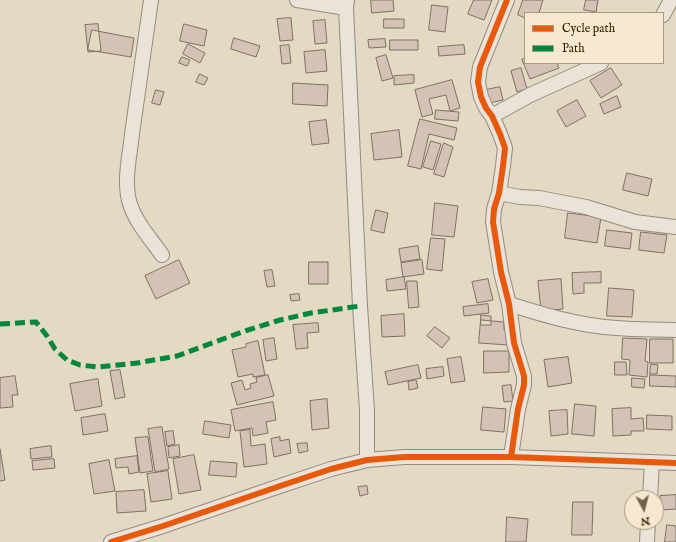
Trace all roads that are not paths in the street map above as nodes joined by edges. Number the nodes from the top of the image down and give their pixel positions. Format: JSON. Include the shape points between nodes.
{"nodes":[{"id":1,"x":151,"y":0,"type":"edge"},
{"id":2,"x":297,"y":0,"type":"edge"},
{"id":3,"x":507,"y":0,"type":"edge"},
{"id":4,"x":671,"y":0,"type":"edge"},
{"id":5,"x":346,"y":4,"type":"edge"},
{"id":6,"x":664,"y":13,"type":"edge"},
{"id":7,"x":599,"y":64,"type":"edge"},
{"id":8,"x":492,"y":116,"type":"junction"},
{"id":9,"x":499,"y":193,"type":"junction"},
{"id":10,"x":676,"y":227,"type":"edge"},
{"id":11,"x":162,"y":255,"type":"dead end"},
{"id":12,"x":508,"y":304,"type":"junction"},
{"id":13,"x":676,"y":330,"type":"edge"},
{"id":14,"x":511,"y":457,"type":"junction"},
{"id":15,"x":367,"y":460,"type":"junction"},
{"id":16,"x":652,"y":462,"type":"junction"},
{"id":17,"x":676,"y":463,"type":"edge"},
{"id":18,"x":650,"y":490,"type":"edge"},
{"id":19,"x":648,"y":530,"type":"edge"},
{"id":20,"x":111,"y":542,"type":"edge"},
{"id":21,"x":647,"y":542,"type":"edge"}],
"edges":[{"from":1,"to":11,"type":"street","via":[[127,181],[133,211]]},
{"from":2,"to":5,"type":"street"},
{"from":3,"to":8,"type":"street","via":[[480,66],[478,82],[481,97]]},
{"from":4,"to":6,"type":"street"},
{"from":5,"to":15,"type":"street"},
{"from":7,"to":8,"type":"street","via":[[530,95]]},
{"from":8,"to":9,"type":"street","via":[[505,148]]},
{"from":9,"to":10,"type":"street","via":[[586,207],[635,222]]},
{"from":9,"to":12,"type":"street","via":[[493,222]]},
{"from":12,"to":13,"type":"street","via":[[551,317],[593,325]]},
{"from":12,"to":14,"type":"street","via":[[514,343],[524,376]]},
{"from":14,"to":15,"type":"street"},
{"from":14,"to":16,"type":"street"},
{"from":15,"to":20,"type":"street","via":[[283,484]]},
{"from":16,"to":17,"type":"street"},
{"from":16,"to":18,"type":"street"},
{"from":19,"to":21,"type":"street"}]}
